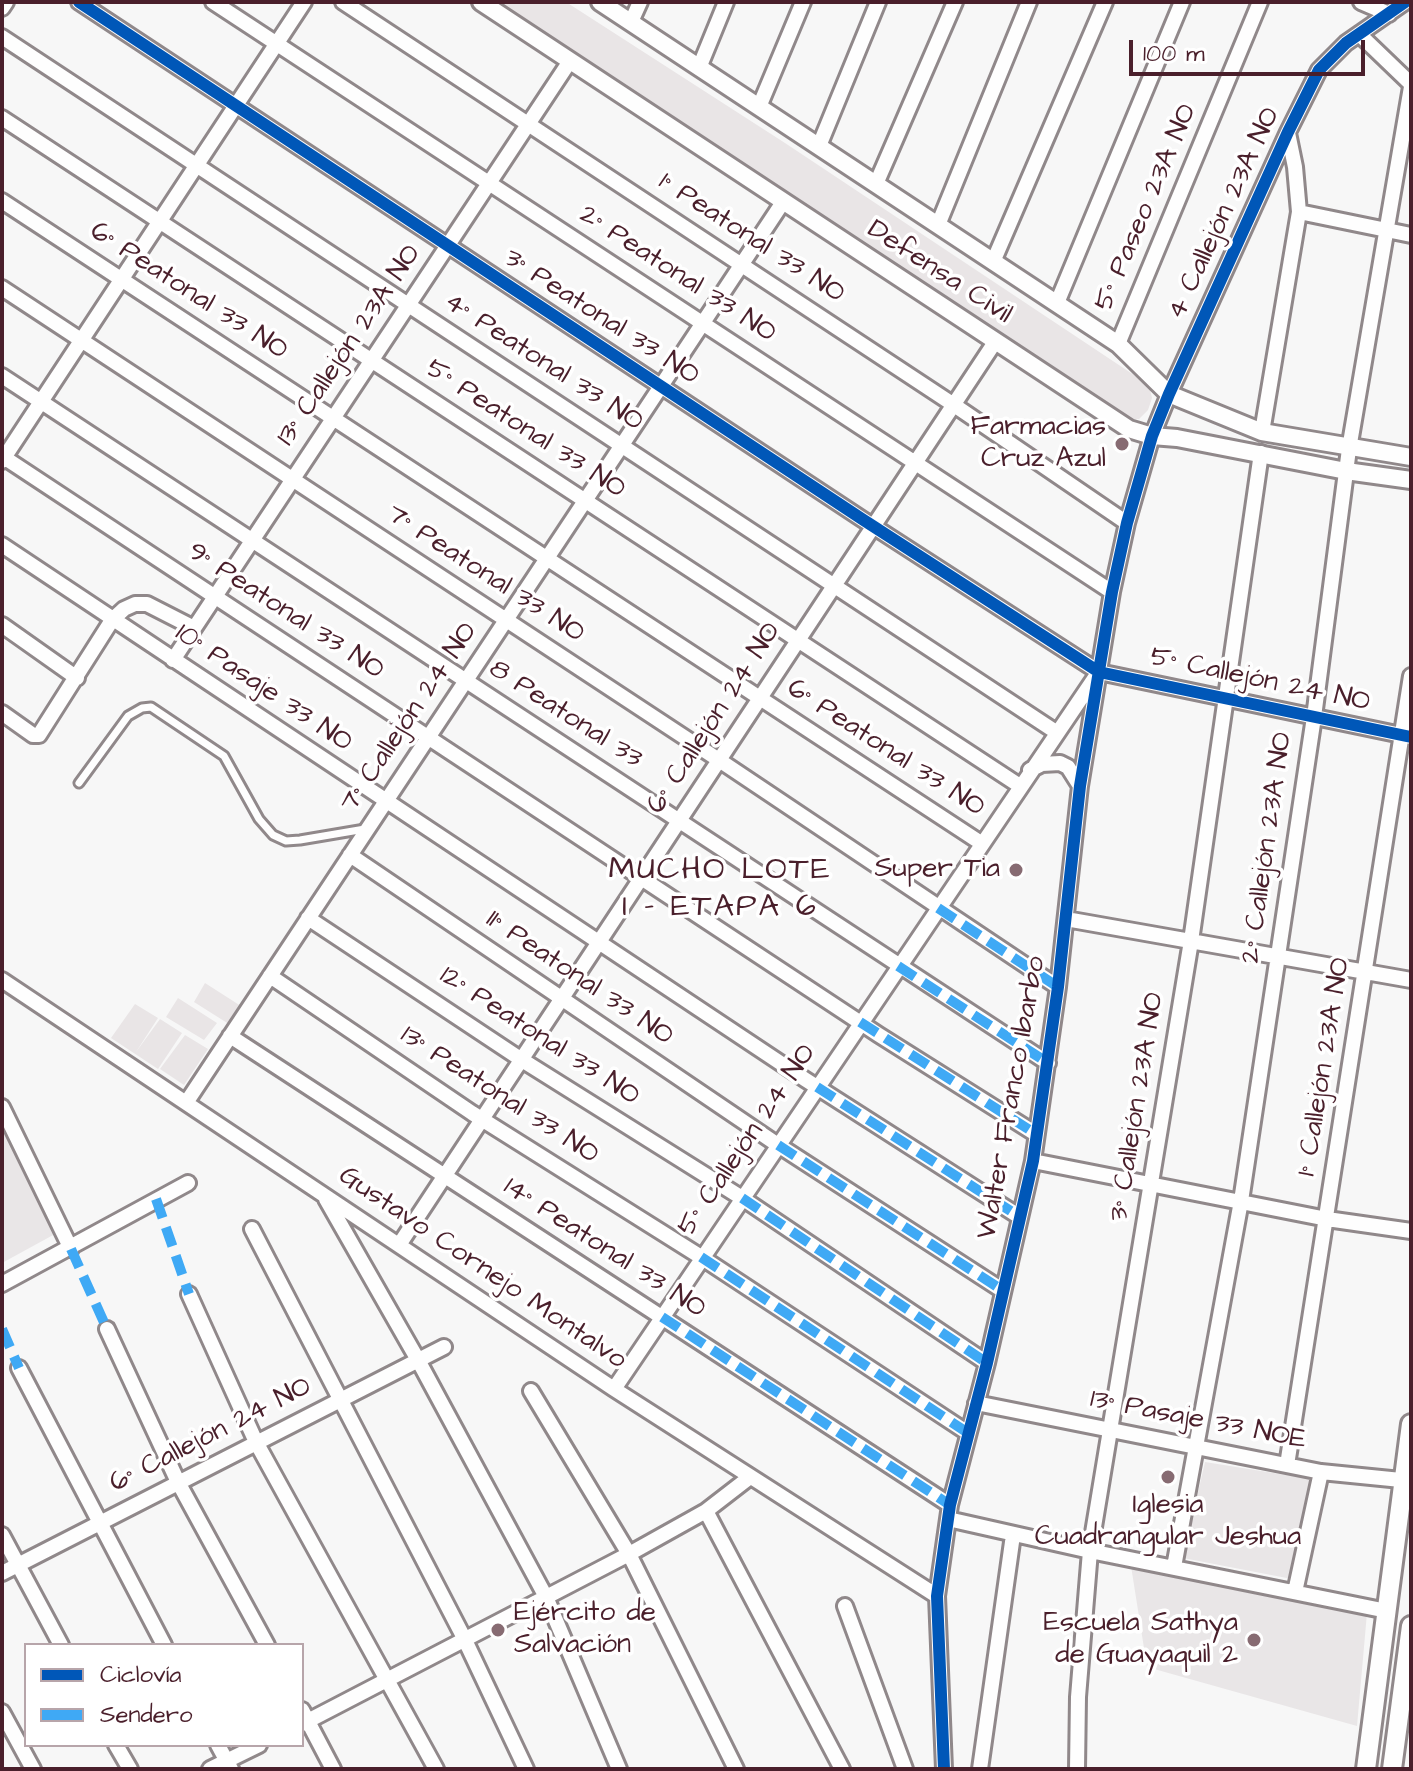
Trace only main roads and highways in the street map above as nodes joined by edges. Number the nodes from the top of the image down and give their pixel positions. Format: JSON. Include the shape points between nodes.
{"nodes":[{"id":1,"x":1411,"y":1424,"type":"edge"},
{"id":2,"x":1407,"y":1480,"type":"edge"},
{"id":3,"x":1411,"y":1626,"type":"edge"},
{"id":4,"x":1366,"y":1769,"type":"edge"},
{"id":5,"x":1392,"y":1769,"type":"edge"}],
"edges":[{"from":1,"to":2,"type":"main road"},
{"from":2,"to":4,"type":"main road"},
{"from":3,"to":5,"type":"main road"}]}
